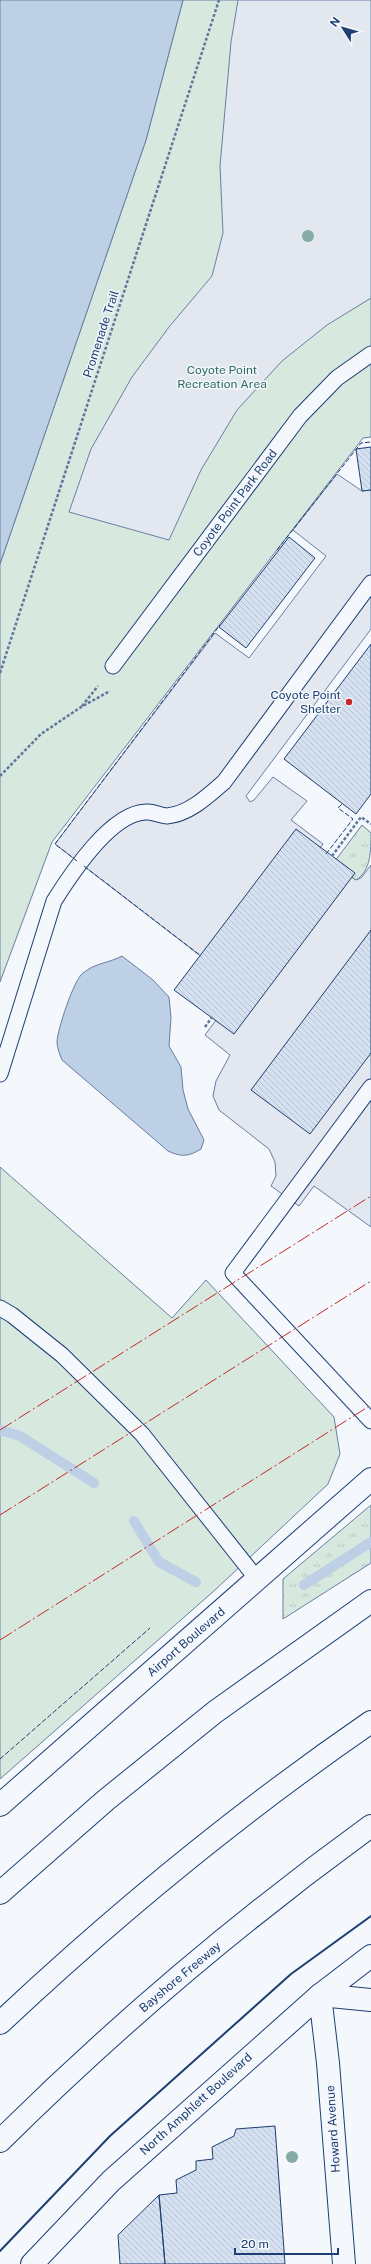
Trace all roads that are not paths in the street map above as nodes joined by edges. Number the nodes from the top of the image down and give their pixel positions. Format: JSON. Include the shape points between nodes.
{"nodes":[{"id":1,"x":371,"y":354,"type":"edge"},
{"id":2,"x":371,"y":583,"type":"edge"},
{"id":3,"x":113,"y":666,"type":"dead end"},
{"id":4,"x":0,"y":1074,"type":"edge"},
{"id":5,"x":371,"y":1087,"type":"edge"},
{"id":6,"x":0,"y":1308,"type":"edge"},
{"id":7,"x":371,"y":1421,"type":"edge"},
{"id":8,"x":371,"y":1479,"type":"edge"},
{"id":9,"x":257,"y":1579,"type":"junction"},
{"id":10,"x":371,"y":1601,"type":"edge"},
{"id":11,"x":371,"y":1722,"type":"edge"},
{"id":12,"x":0,"y":1805,"type":"edge"},
{"id":13,"x":371,"y":1826,"type":"edge"},
{"id":14,"x":0,"y":1893,"type":"edge"},
{"id":15,"x":371,"y":1956,"type":"edge"},
{"id":16,"x":320,"y":1995,"type":"junction"},
{"id":17,"x":371,"y":2000,"type":"edge"},
{"id":18,"x":0,"y":2023,"type":"edge"},
{"id":19,"x":0,"y":2141,"type":"edge"},
{"id":20,"x":32,"y":2264,"type":"edge"},
{"id":21,"x":344,"y":2264,"type":"edge"}],
"edges":[{"from":1,"to":3,"type":"lane","name":"Coyote Point Park Road","via":[[336,378],[300,416]]},
{"from":2,"to":4,"type":"lane","via":[[224,782],[197,805],[166,816],[145,812],[124,820],[108,830],[70,876],[54,901]]},
{"from":5,"to":7,"type":"lane","via":[[233,1273]]},
{"from":6,"to":9,"type":"lane","via":[[62,1355],[142,1434]]},
{"from":8,"to":9,"type":"main road","name":"Airport Boulevard"},
{"from":9,"to":12,"type":"main road","name":"Airport Boulevard"},
{"from":10,"to":14,"type":"main road","via":[[215,1712],[106,1800]]},
{"from":11,"to":18,"type":"main road","via":[[307,1767],[188,1859],[107,1927]]},
{"from":13,"to":19,"type":"main road","name":"Bayshore Freeway","via":[[283,1892],[175,1981]]},
{"from":15,"to":16,"type":"main road","name":"North Amphlett Boulevard"},
{"from":16,"to":17,"type":"main road"},
{"from":16,"to":20,"type":"main road","name":"North Amphlett Boulevard","via":[[111,2181]]},
{"from":16,"to":21,"type":"main road","name":"Howard Avenue","via":[[329,2067]]}]}
